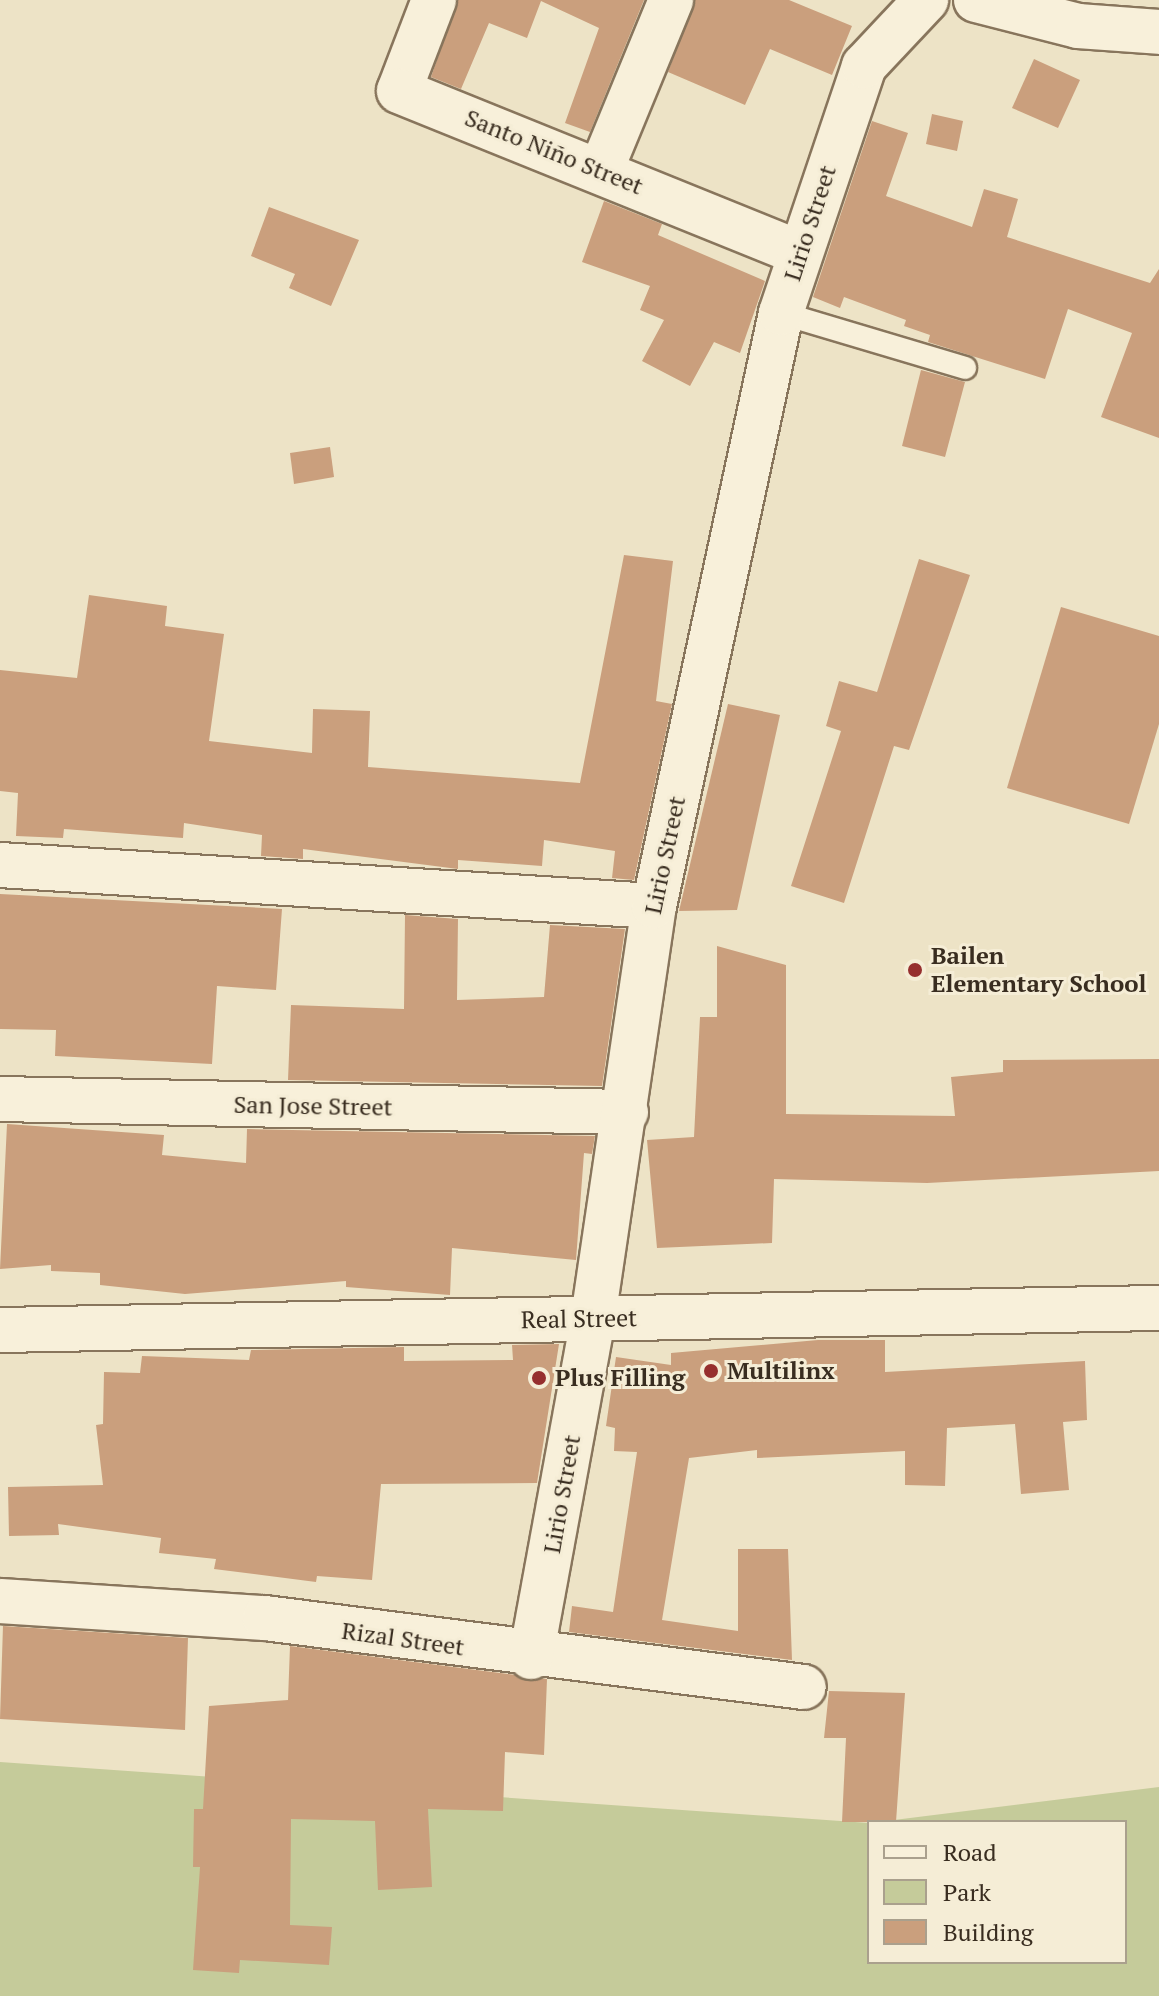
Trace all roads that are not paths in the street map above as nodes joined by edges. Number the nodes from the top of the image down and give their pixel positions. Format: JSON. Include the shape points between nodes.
{"nodes":[{"id":1,"x":434,"y":0,"type":"edge"},
{"id":2,"x":671,"y":0,"type":"edge"},
{"id":3,"x":926,"y":0,"type":"edge"},
{"id":4,"x":976,"y":0,"type":"edge"},
{"id":5,"x":1159,"y":32,"type":"edge"},
{"id":6,"x":601,"y":170,"type":"junction"},
{"id":7,"x":798,"y":252,"type":"junction"},
{"id":8,"x":781,"y":313,"type":"junction"},
{"id":9,"x":965,"y":368,"type":"dead end"},
{"id":10,"x":0,"y":865,"type":"edge"},
{"id":11,"x":654,"y":906,"type":"junction"},
{"id":12,"x":0,"y":1099,"type":"edge"},
{"id":13,"x":626,"y":1112,"type":"junction"},
{"id":14,"x":1159,"y":1308,"type":"edge"},
{"id":15,"x":593,"y":1318,"type":"junction"},
{"id":16,"x":0,"y":1330,"type":"edge"},
{"id":17,"x":0,"y":1601,"type":"edge"},
{"id":18,"x":531,"y":1657,"type":"junction"},
{"id":19,"x":804,"y":1687,"type":"dead end"}],
"edges":[{"from":1,"to":6,"type":"street","name":"Santo Niño Street","via":[[399,91]]},
{"from":2,"to":6,"type":"street"},
{"from":3,"to":7,"type":"street","name":"Lirio Street","via":[[864,66]]},
{"from":4,"to":5,"type":"street","via":[[1078,26]]},
{"from":6,"to":7,"type":"street","name":"Santo Niño Street"},
{"from":7,"to":8,"type":"street","name":"Lirio Street"},
{"from":8,"to":9,"type":"lane"},
{"from":8,"to":11,"type":"street","name":"Lirio Street"},
{"from":10,"to":11,"type":"street"},
{"from":11,"to":13,"type":"street","name":"Lirio Street"},
{"from":12,"to":13,"type":"street","name":"San Jose Street"},
{"from":13,"to":15,"type":"street","name":"Lirio Street"},
{"from":14,"to":15,"type":"street","name":"Real Street"},
{"from":15,"to":16,"type":"street","name":"Real Street"},
{"from":15,"to":18,"type":"street","name":"Lirio Street"},
{"from":17,"to":18,"type":"street","name":"Rizal Street","via":[[265,1618]]},
{"from":18,"to":19,"type":"street","name":"Rizal Street"}]}
